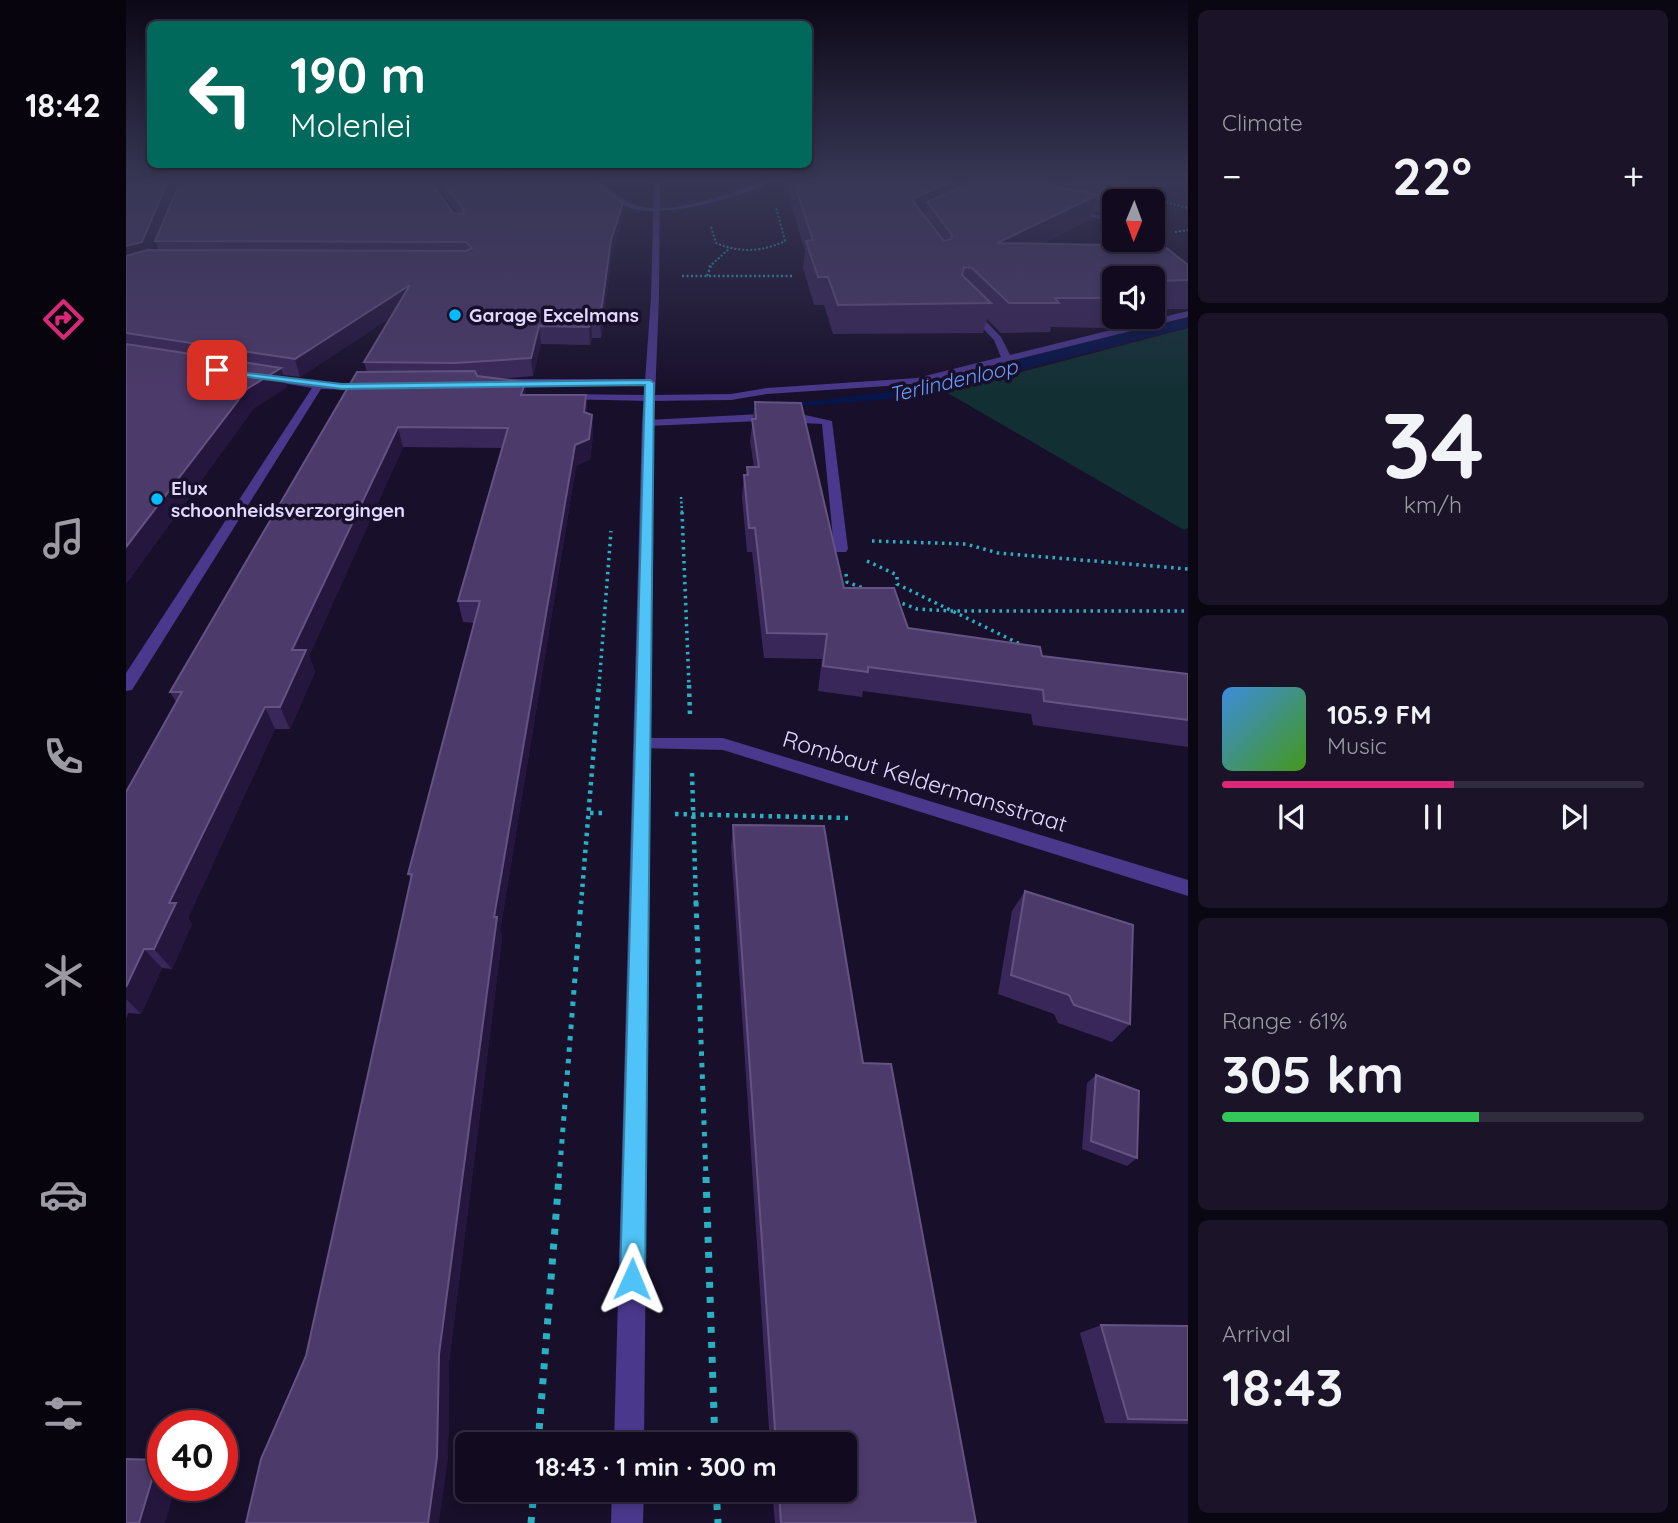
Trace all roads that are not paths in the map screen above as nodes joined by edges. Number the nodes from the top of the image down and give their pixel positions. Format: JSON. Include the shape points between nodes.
{"nodes":[{"id":1,"x":655,"y":251,"type":"edge"},
{"id":2,"x":1156,"y":252,"type":"edge"},
{"id":3,"x":1188,"y":278,"type":"edge"},
{"id":4,"x":960,"y":300,"type":"edge"},
{"id":5,"x":1188,"y":314,"type":"edge"},
{"id":6,"x":1006,"y":357,"type":"junction"},
{"id":7,"x":244,"y":375,"type":"edge"},
{"id":8,"x":492,"y":383,"type":"edge"},
{"id":9,"x":650,"y":383,"type":"junction"},
{"id":10,"x":318,"y":386,"type":"junction"},
{"id":11,"x":379,"y":387,"type":"edge"},
{"id":12,"x":547,"y":396,"type":"edge"},
{"id":13,"x":650,"y":398,"type":"junction"},
{"id":14,"x":648,"y":423,"type":"junction"},
{"id":15,"x":841,"y":544,"type":"road end"},
{"id":16,"x":129,"y":677,"type":"edge"},
{"id":17,"x":644,"y":744,"type":"junction"},
{"id":18,"x":1188,"y":888,"type":"edge"},
{"id":19,"x":629,"y":1432,"type":"edge"},
{"id":20,"x":628,"y":1502,"type":"edge"},
{"id":21,"x":627,"y":1523,"type":"edge"}],
"edges":[{"from":1,"to":9,"type":"street"},
{"from":2,"to":3,"type":"street"},
{"from":4,"to":6,"type":"street","via":[[998,339]]},
{"from":5,"to":6,"type":"street"},
{"from":6,"to":13,"type":"street","via":[[886,386]]},
{"from":7,"to":10,"type":"street"},
{"from":8,"to":9,"type":"street"},
{"from":9,"to":13,"type":"street"},
{"from":10,"to":11,"type":"street"},
{"from":10,"to":16,"type":"street"},
{"from":12,"to":13,"type":"street"},
{"from":13,"to":14,"type":"street"},
{"from":14,"to":15,"type":"street","via":[[798,416],[827,421]]},
{"from":14,"to":17,"type":"street"},
{"from":17,"to":18,"type":"street","name":"Rombaut Keldermansstraat","via":[[723,744]]},
{"from":17,"to":19,"type":"street"},
{"from":20,"to":21,"type":"street"}]}
